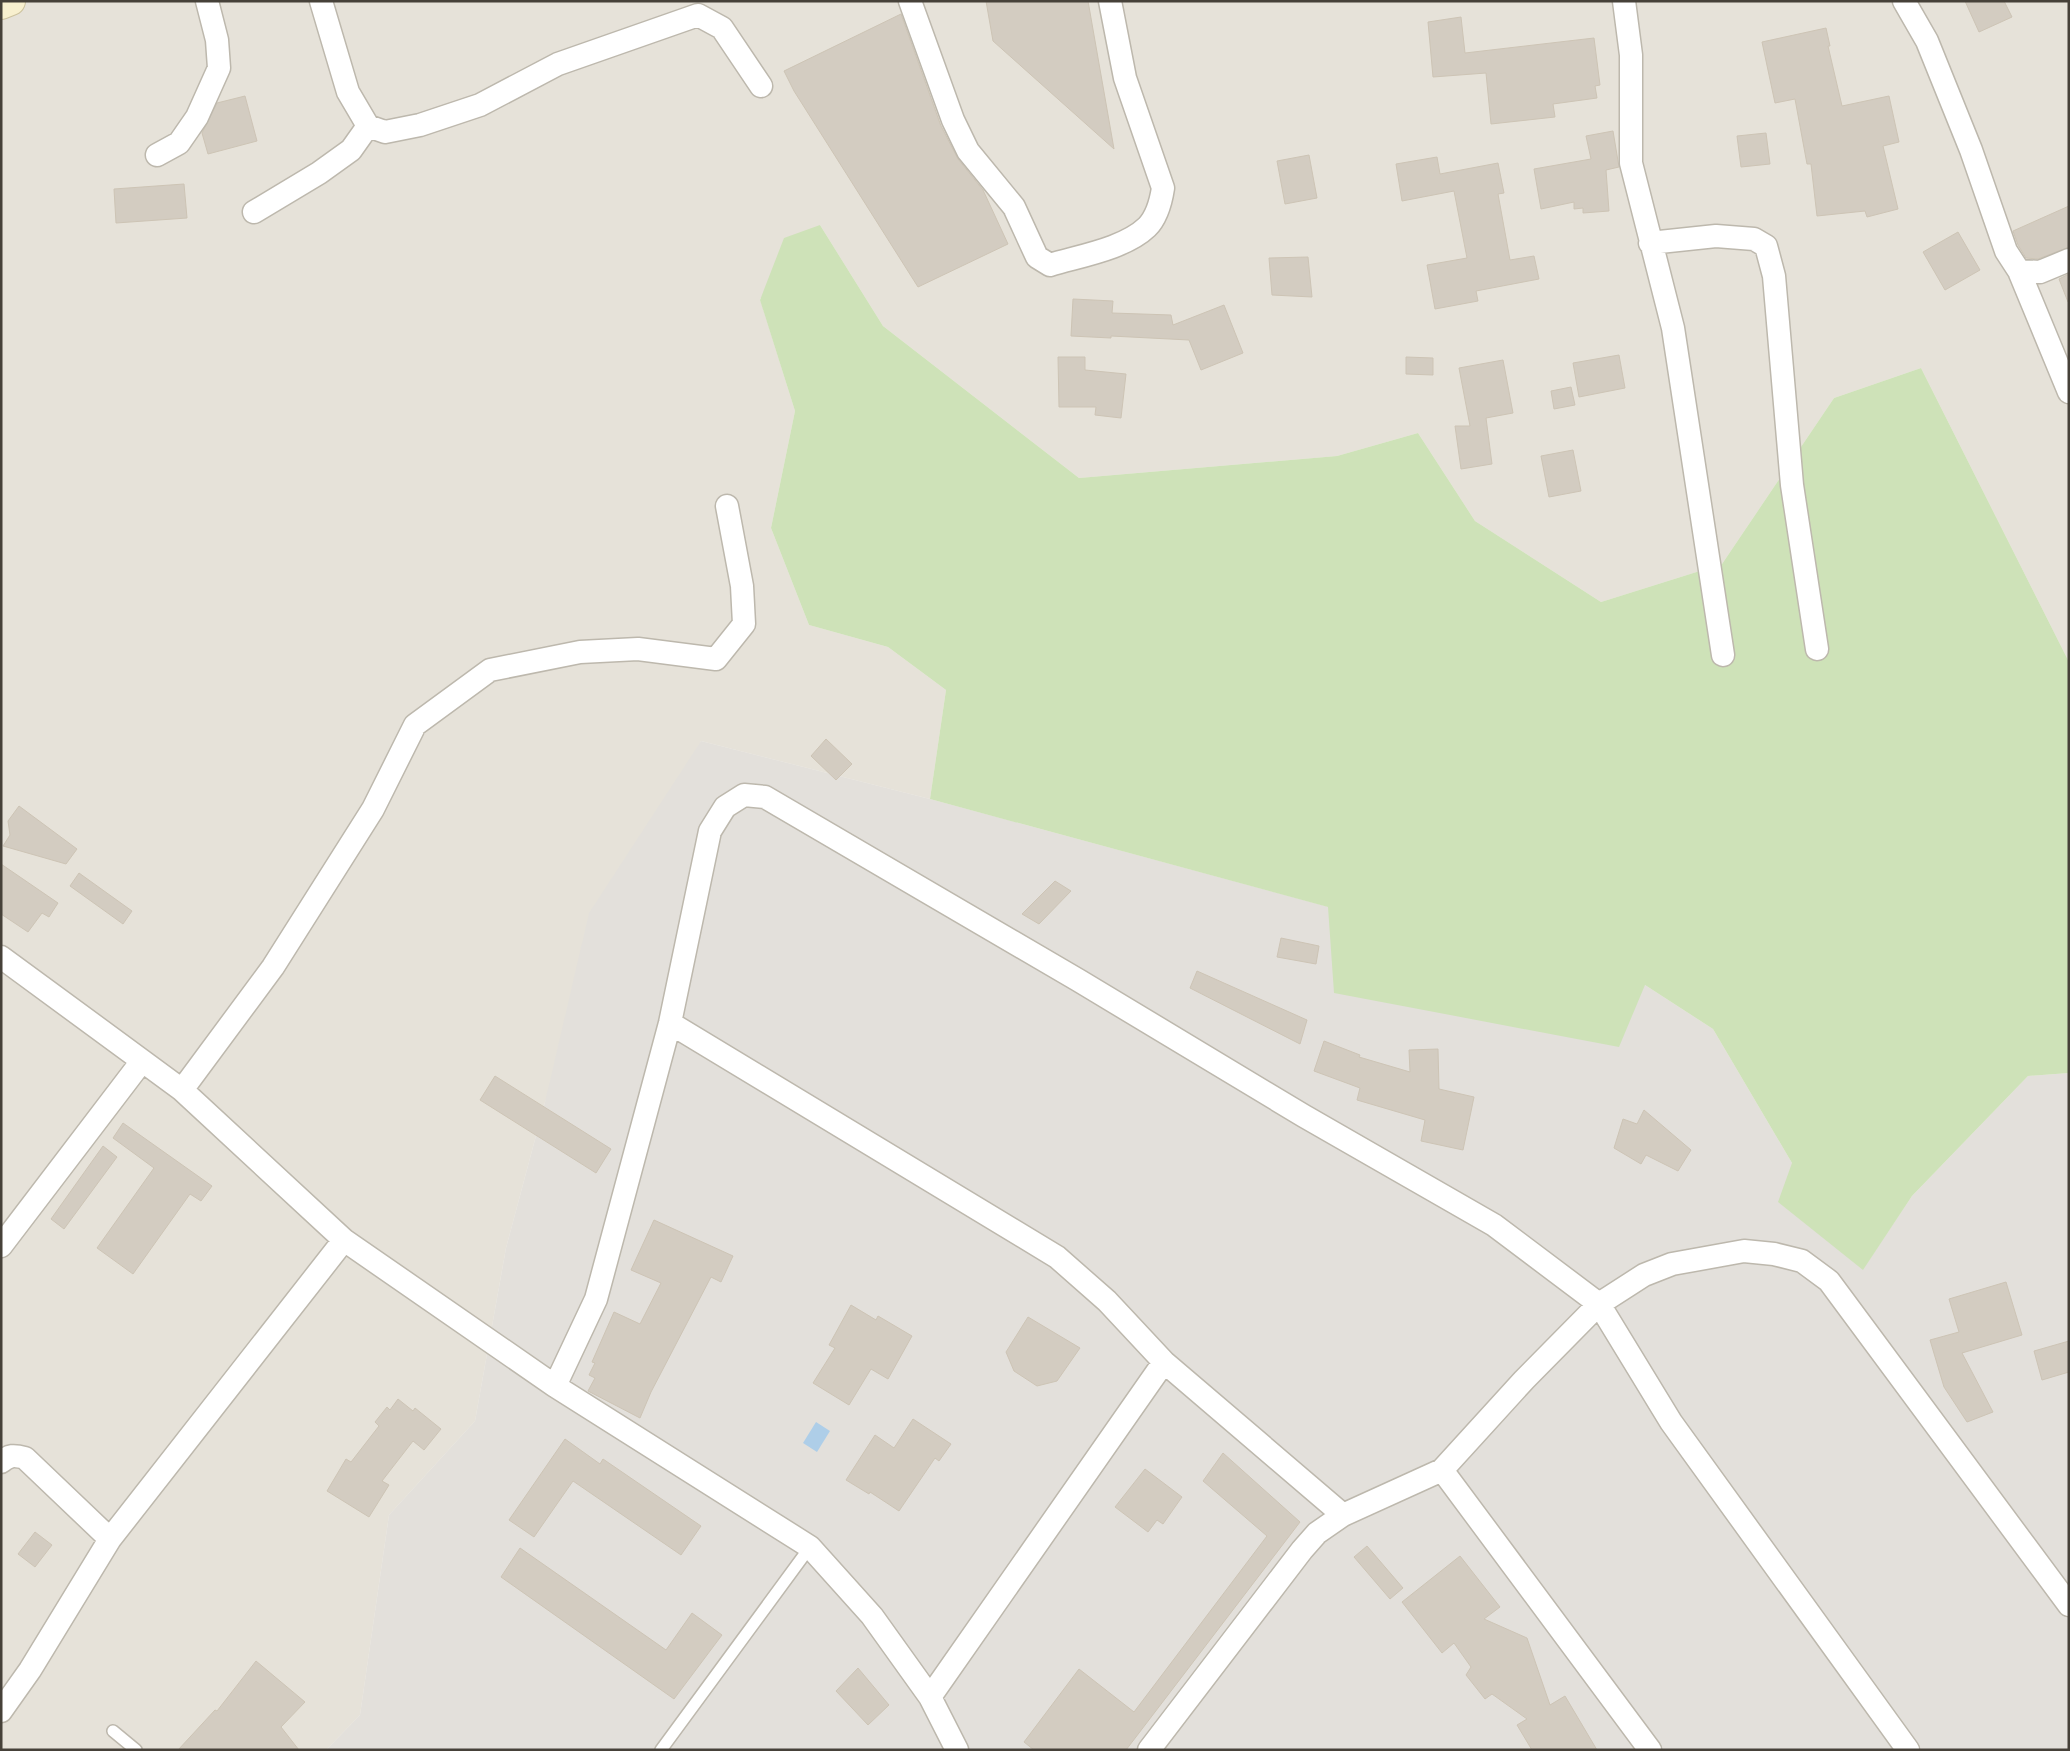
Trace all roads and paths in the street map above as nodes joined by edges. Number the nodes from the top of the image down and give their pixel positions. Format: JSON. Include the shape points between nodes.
{"nodes":[{"id":1,"x":11,"y":1,"type":"edge"},
{"id":2,"x":207,"y":1,"type":"edge"},
{"id":3,"x":321,"y":1,"type":"edge"},
{"id":4,"x":910,"y":1,"type":"edge"},
{"id":5,"x":1110,"y":1,"type":"edge"},
{"id":6,"x":1624,"y":1,"type":"edge"},
{"id":7,"x":1904,"y":1,"type":"edge"},
{"id":8,"x":1,"y":5,"type":"edge"},
{"id":9,"x":761,"y":86,"type":"dead end"},
{"id":10,"x":368,"y":126,"type":"junction"},
{"id":11,"x":157,"y":155,"type":"dead end"},
{"id":12,"x":254,"y":212,"type":"dead end"},
{"id":13,"x":1650,"y":243,"type":"junction"},
{"id":14,"x":2069,"y":260,"type":"edge"},
{"id":15,"x":2019,"y":271,"type":"junction"},
{"id":16,"x":2069,"y":392,"type":"edge"},
{"id":17,"x":727,"y":506,"type":"dead end"},
{"id":18,"x":1817,"y":648,"type":"dead end"},
{"id":19,"x":1723,"y":655,"type":"dead end"},
{"id":20,"x":1,"y":957,"type":"edge"},
{"id":21,"x":670,"y":1023,"type":"junction"},
{"id":22,"x":142,"y":1061,"type":"junction"},
{"id":23,"x":182,"y":1090,"type":"junction"},
{"id":24,"x":344,"y":1240,"type":"junction"},
{"id":25,"x":1,"y":1246,"type":"edge"},
{"id":26,"x":1599,"y":1304,"type":"junction"},
{"id":27,"x":1164,"y":1362,"type":"junction"},
{"id":28,"x":555,"y":1386,"type":"junction"},
{"id":29,"x":1,"y":1462,"type":"edge"},
{"id":30,"x":1442,"y":1470,"type":"junction"},
{"id":31,"x":1343,"y":1515,"type":"junction"},
{"id":32,"x":110,"y":1539,"type":"junction"},
{"id":33,"x":810,"y":1547,"type":"junction"},
{"id":34,"x":2069,"y":1605,"type":"edge"},
{"id":35,"x":930,"y":1697,"type":"junction"},
{"id":36,"x":1,"y":1711,"type":"edge"},
{"id":37,"x":113,"y":1731,"type":"dead end"},
{"id":38,"x":136,"y":1750,"type":"edge"},
{"id":39,"x":661,"y":1750,"type":"edge"},
{"id":40,"x":957,"y":1750,"type":"edge"},
{"id":41,"x":1149,"y":1750,"type":"edge"},
{"id":42,"x":1650,"y":1750,"type":"edge"},
{"id":43,"x":1908,"y":1750,"type":"edge"}],
"edges":[{"from":1,"to":8,"type":"street"},
{"from":2,"to":11,"type":"street","via":[[217,40],[219,68],[197,117],[179,143]]},
{"from":3,"to":10,"type":"street","via":[[348,92]]},
{"from":4,"to":5,"type":"street","via":[[953,120],[968,151],[1014,207],[1037,257],[1050,265],[1122,243],[1148,227],[1161,204],[1163,188],[1125,78]]},
{"from":6,"to":13,"type":"street","via":[[1631,54],[1631,163]]},
{"from":7,"to":15,"type":"street","via":[[1927,41],[2006,251]]},
{"from":9,"to":10,"type":"street","via":[[722,28],[698,15],[558,64],[480,105],[420,125],[385,132]]},
{"from":10,"to":12,"type":"street","via":[[351,150]]},
{"from":13,"to":18,"type":"street","via":[[1716,236],[1754,239],[1766,246],[1774,276],[1792,485]]},
{"from":13,"to":19,"type":"street","via":[[1673,328]]},
{"from":14,"to":15,"type":"street","via":[[2040,272]]},
{"from":15,"to":16,"type":"street"},
{"from":17,"to":23,"type":"street","via":[[742,586],[744,624],[716,659],[638,649],[580,652],[490,670],[415,725],[373,809],[273,967]]},
{"from":20,"to":22,"type":"street"},
{"from":21,"to":26,"type":"street","via":[[710,830],[725,807],[744,795],[765,797],[1494,1225]]},
{"from":21,"to":27,"type":"street","via":[[1057,1257],[1107,1301]]},
{"from":21,"to":28,"type":"street","via":[[596,1299]]},
{"from":22,"to":23,"type":"street"},
{"from":22,"to":25,"type":"street"},
{"from":23,"to":24,"type":"street"},
{"from":24,"to":28,"type":"street"},
{"from":24,"to":32,"type":"street"},
{"from":26,"to":30,"type":"street"},
{"from":26,"to":34,"type":"street","via":[[1644,1274],[1672,1264],[1744,1251],[1802,1261],[1829,1281]]},
{"from":26,"to":43,"type":"street","via":[[1671,1422]]},
{"from":27,"to":31,"type":"street"},
{"from":27,"to":35,"type":"street"},
{"from":28,"to":33,"type":"street"},
{"from":29,"to":32,"type":"street","via":[[14,1455],[24,1458]]},
{"from":30,"to":31,"type":"street"},
{"from":30,"to":42,"type":"street"},
{"from":31,"to":41,"type":"street","via":[[1317,1533],[1302,1550]]},
{"from":32,"to":36,"type":"street","via":[[30,1670]]},
{"from":33,"to":35,"type":"street","via":[[872,1616]]},
{"from":33,"to":39,"type":"lane"},
{"from":35,"to":40,"type":"street"},
{"from":37,"to":38,"type":"lane"}]}
